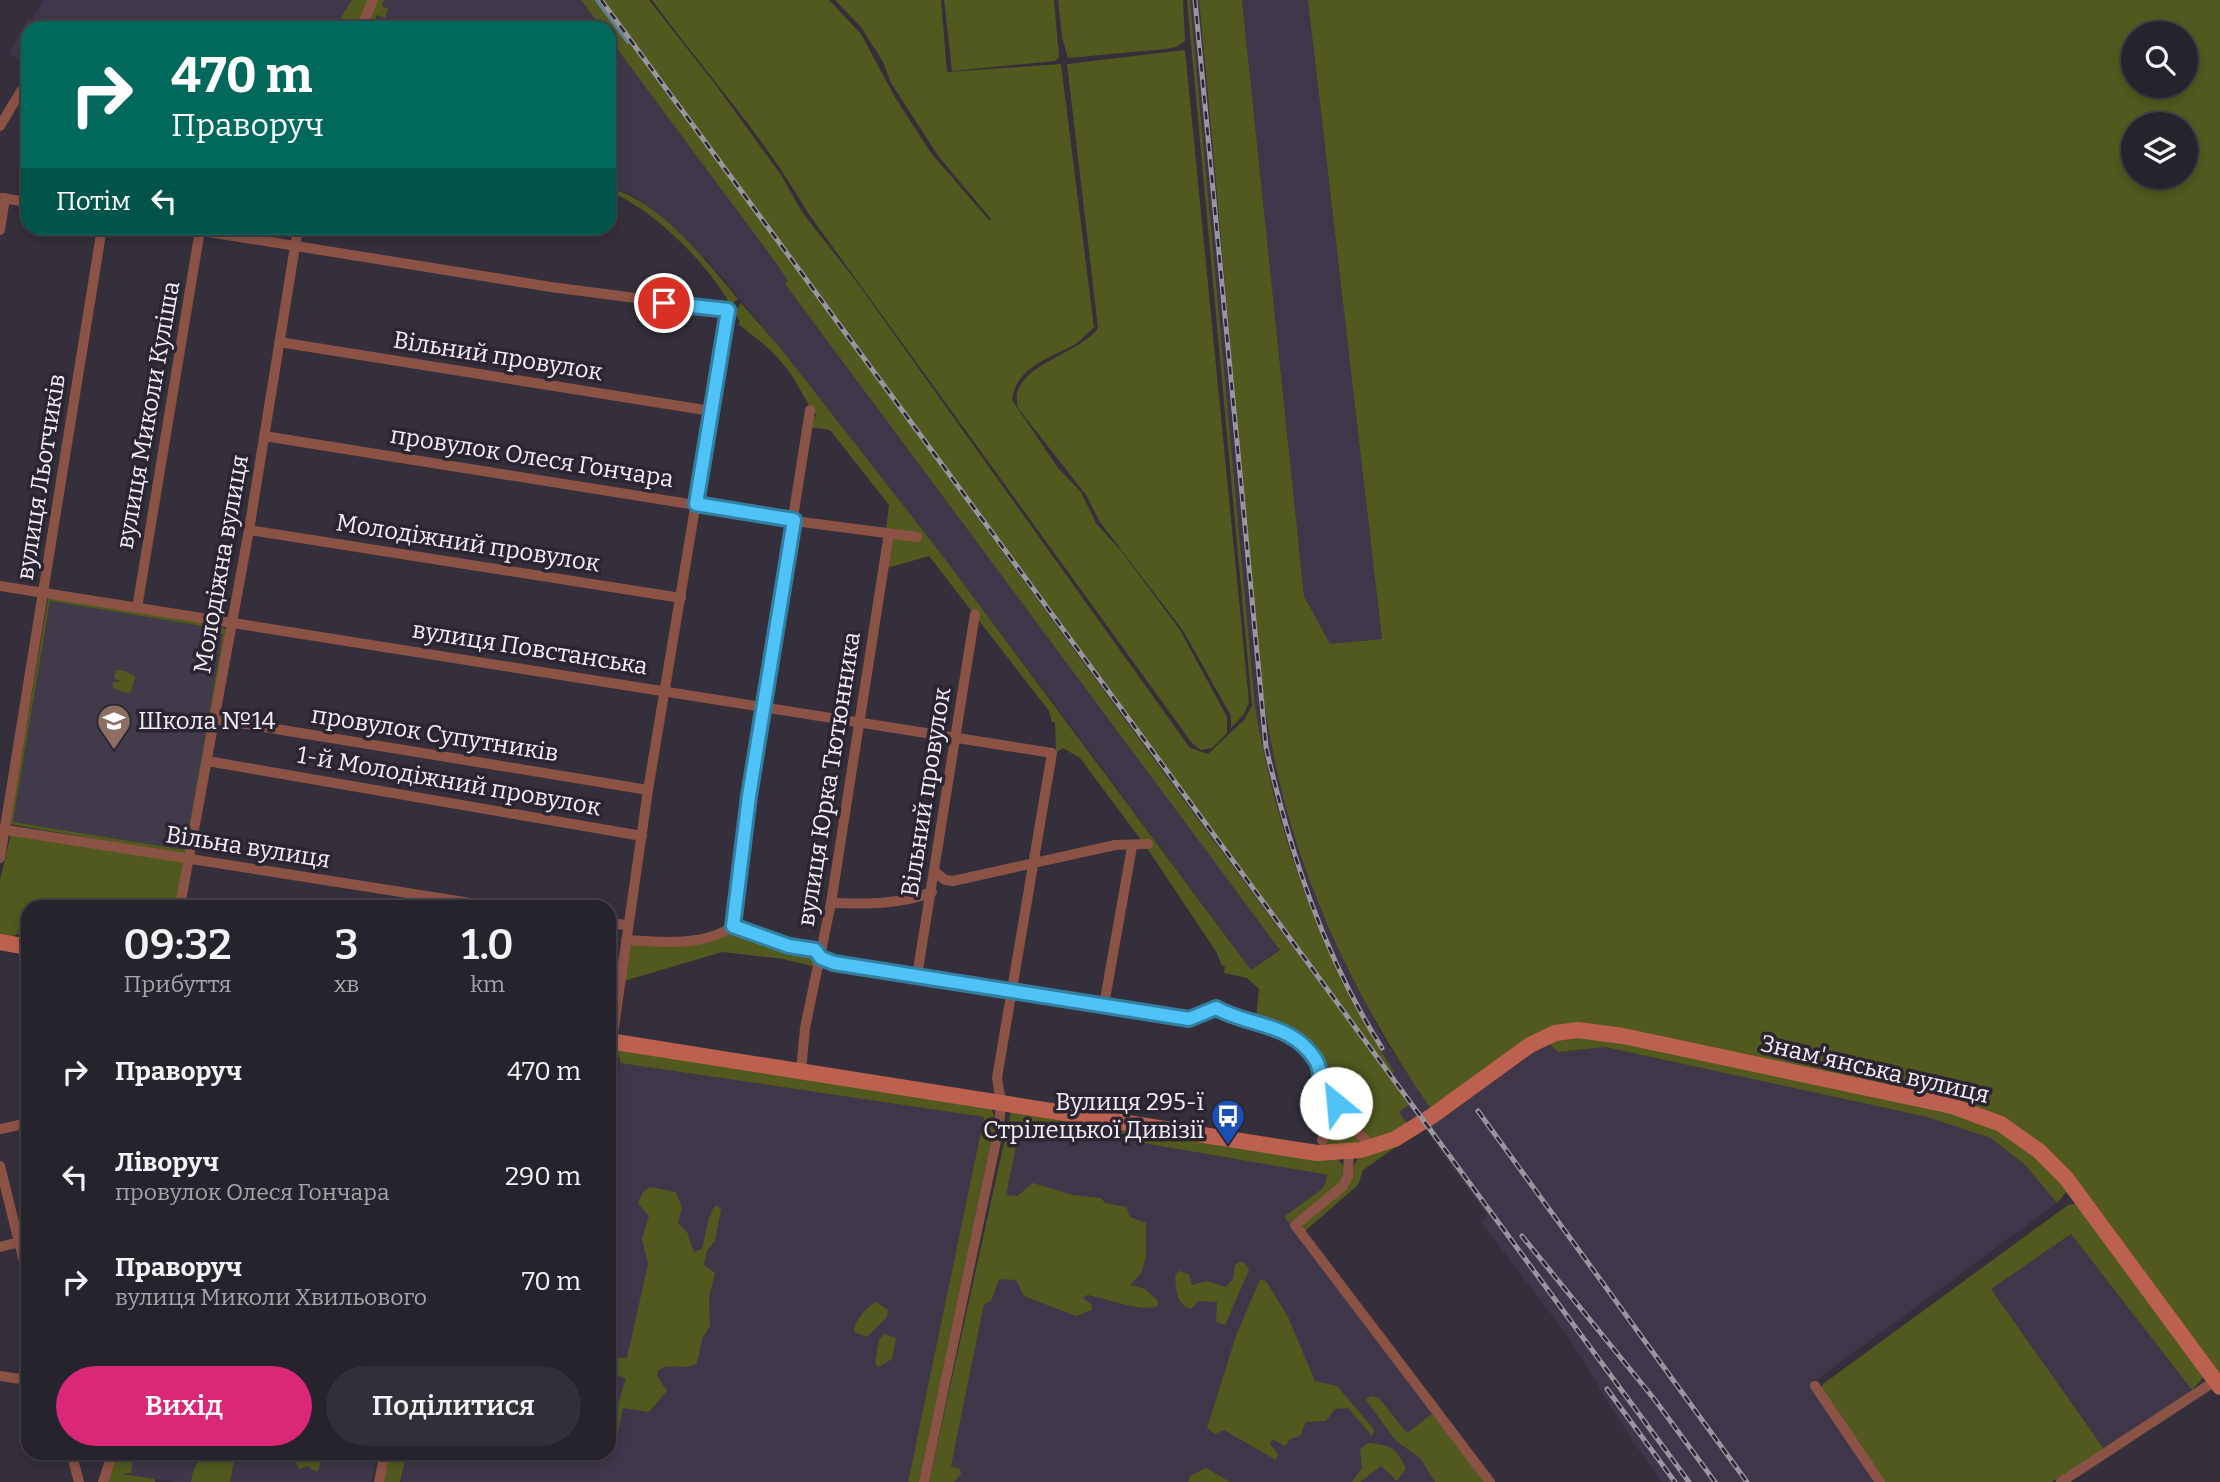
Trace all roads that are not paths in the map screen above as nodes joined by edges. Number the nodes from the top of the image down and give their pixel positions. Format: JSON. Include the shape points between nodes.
{"nodes":[{"id":1,"x":373,"y":0,"type":"edge"},
{"id":2,"x":364,"y":21,"type":"edge"},
{"id":3,"x":21,"y":95,"type":"edge"},
{"id":4,"x":0,"y":126,"type":"edge"},
{"id":5,"x":2,"y":198,"type":"edge"},
{"id":6,"x":21,"y":201,"type":"edge"},
{"id":7,"x":0,"y":230,"type":"edge"},
{"id":8,"x":101,"y":235,"type":"edge"},
{"id":9,"x":199,"y":235,"type":"edge"},
{"id":10,"x":234,"y":235,"type":"edge"},
{"id":11,"x":297,"y":235,"type":"edge"},
{"id":12,"x":295,"y":244,"type":"junction"},
{"id":13,"x":279,"y":342,"type":"junction"},
{"id":14,"x":810,"y":410,"type":"dead end"},
{"id":15,"x":711,"y":411,"type":"junction"},
{"id":16,"x":264,"y":436,"type":"junction"},
{"id":17,"x":696,"y":504,"type":"junction"},
{"id":18,"x":794,"y":520,"type":"junction"},
{"id":19,"x":249,"y":530,"type":"junction"},
{"id":20,"x":890,"y":533,"type":"junction"},
{"id":21,"x":917,"y":537,"type":"dead end"},
{"id":22,"x":0,"y":586,"type":"edge"},
{"id":23,"x":44,"y":594,"type":"junction"},
{"id":24,"x":681,"y":598,"type":"junction"},
{"id":25,"x":137,"y":608,"type":"junction"},
{"id":26,"x":975,"y":614,"type":"dead end"},
{"id":27,"x":232,"y":622,"type":"junction"},
{"id":28,"x":666,"y":691,"type":"junction"},
{"id":29,"x":765,"y":707,"type":"junction"},
{"id":30,"x":215,"y":719,"type":"junction"},
{"id":31,"x":860,"y":723,"type":"junction"},
{"id":32,"x":957,"y":737,"type":"junction"},
{"id":33,"x":207,"y":761,"type":"junction"},
{"id":34,"x":648,"y":790,"type":"junction"},
{"id":35,"x":3,"y":829,"type":"edge"},
{"id":36,"x":642,"y":836,"type":"junction"},
{"id":37,"x":1147,"y":844,"type":"dead end"},
{"id":38,"x":1132,"y":846,"type":"junction"},
{"id":39,"x":0,"y":858,"type":"edge"},
{"id":40,"x":190,"y":859,"type":"junction"},
{"id":41,"x":1034,"y":861,"type":"junction"},
{"id":42,"x":935,"y":872,"type":"junction"},
{"id":43,"x":932,"y":892,"type":"junction"},
{"id":44,"x":181,"y":900,"type":"edge"},
{"id":45,"x":452,"y":900,"type":"edge"},
{"id":46,"x":831,"y":903,"type":"junction"},
{"id":47,"x":616,"y":924,"type":"edge"},
{"id":48,"x":627,"y":925,"type":"junction"},
{"id":49,"x":733,"y":926,"type":"junction"},
{"id":50,"x":625,"y":940,"type":"junction"},
{"id":51,"x":0,"y":942,"type":"edge"},
{"id":52,"x":21,"y":946,"type":"edge"},
{"id":53,"x":821,"y":958,"type":"junction"},
{"id":54,"x":917,"y":976,"type":"junction"},
{"id":55,"x":1013,"y":991,"type":"junction"},
{"id":56,"x":616,"y":1001,"type":"edge"},
{"id":57,"x":1104,"y":1005,"type":"junction"},
{"id":58,"x":616,"y":1042,"type":"edge"},
{"id":59,"x":801,"y":1072,"type":"junction"},
{"id":60,"x":1001,"y":1103,"type":"junction"},
{"id":61,"x":21,"y":1124,"type":"edge"},
{"id":62,"x":0,"y":1129,"type":"edge"},
{"id":63,"x":1320,"y":1146,"type":"junction"},
{"id":64,"x":1371,"y":1147,"type":"junction"},
{"id":65,"x":1349,"y":1152,"type":"junction"},
{"id":66,"x":0,"y":1166,"type":"edge"},
{"id":67,"x":21,"y":1234,"type":"edge"},
{"id":68,"x":21,"y":1242,"type":"edge"},
{"id":69,"x":0,"y":1247,"type":"edge"},
{"id":70,"x":0,"y":1376,"type":"edge"},
{"id":71,"x":21,"y":1379,"type":"edge"},
{"id":72,"x":2217,"y":1384,"type":"edge"},
{"id":73,"x":1815,"y":1386,"type":"dead end"},
{"id":74,"x":73,"y":1460,"type":"edge"},
{"id":75,"x":110,"y":1460,"type":"edge"},
{"id":76,"x":383,"y":1460,"type":"edge"},
{"id":77,"x":79,"y":1482,"type":"edge"},
{"id":78,"x":103,"y":1482,"type":"edge"},
{"id":79,"x":379,"y":1482,"type":"edge"},
{"id":80,"x":924,"y":1482,"type":"edge"},
{"id":81,"x":1490,"y":1482,"type":"edge"},
{"id":82,"x":1880,"y":1482,"type":"edge"},
{"id":83,"x":2061,"y":1482,"type":"edge"}],
"edges":[{"from":1,"to":2,"type":"street"},
{"from":3,"to":4,"type":"street"},
{"from":5,"to":6,"type":"street"},
{"from":5,"to":7,"type":"street"},
{"from":8,"to":23,"type":"street","name":"вулиця Льотчиків"},
{"from":9,"to":25,"type":"street","name":"вулиця Миколи Куліша"},
{"from":10,"to":12,"type":"street"},
{"from":11,"to":12,"type":"street","name":"Молодіжна вулиця"},
{"from":12,"to":13,"type":"street","name":"Молодіжна вулиця"},
{"from":12,"to":15,"type":"street","via":[[551,287],[728,310]]},
{"from":13,"to":15,"type":"street","name":"Вільний провулок"},
{"from":13,"to":16,"type":"street","name":"Молодіжна вулиця"},
{"from":14,"to":18,"type":"street"},
{"from":15,"to":17,"type":"street"},
{"from":16,"to":17,"type":"street","name":"провулок Олеся Гончара"},
{"from":16,"to":19,"type":"street","name":"Молодіжна вулиця"},
{"from":17,"to":18,"type":"street","name":"провулок Олеся Гончара"},
{"from":17,"to":24,"type":"street"},
{"from":18,"to":20,"type":"street","name":"провулок Олеся Гончара"},
{"from":18,"to":29,"type":"street"},
{"from":19,"to":24,"type":"street","name":"Молодіжний провулок"},
{"from":19,"to":27,"type":"street","name":"Молодіжна вулиця"},
{"from":20,"to":21,"type":"street","name":"провулок Олеся Гончара"},
{"from":20,"to":31,"type":"street","name":"вулиця Юрка Тютюнника"},
{"from":22,"to":23,"type":"street","name":"вулиця Повстанська"},
{"from":23,"to":25,"type":"street","name":"вулиця Повстанська"},
{"from":23,"to":35,"type":"street","name":"вулиця Льотчиків"},
{"from":24,"to":28,"type":"street"},
{"from":25,"to":27,"type":"street","name":"вулиця Повстанська"},
{"from":26,"to":32,"type":"street","name":"Вільний провулок"},
{"from":27,"to":28,"type":"street","name":"вулиця Повстанська"},
{"from":27,"to":30,"type":"street","name":"Молодіжна вулиця"},
{"from":28,"to":29,"type":"street","name":"вулиця Повстанська"},
{"from":28,"to":34,"type":"street"},
{"from":29,"to":31,"type":"street","name":"вулиця Повстанська"},
{"from":29,"to":49,"type":"street"},
{"from":30,"to":33,"type":"street","name":"Молодіжна вулиця"},
{"from":30,"to":34,"type":"street","name":"провулок Супутників"},
{"from":31,"to":32,"type":"street","name":"вулиця Повстанська"},
{"from":31,"to":46,"type":"street","name":"вулиця Юрка Тютюнника"},
{"from":32,"to":41,"type":"street","name":"вулиця Повстанська","via":[[1052,752]]},
{"from":32,"to":42,"type":"street","name":"Вільний провулок"},
{"from":33,"to":36,"type":"street","name":"1-й Молодіжний провулок"},
{"from":33,"to":40,"type":"street","name":"Молодіжна вулиця"},
{"from":34,"to":36,"type":"street"},
{"from":35,"to":39,"type":"street","name":"вулиця Льотчиків"},
{"from":35,"to":40,"type":"street","name":"Вільна вулиця"},
{"from":36,"to":48,"type":"street"},
{"from":37,"to":38,"type":"street"},
{"from":38,"to":41,"type":"street","via":[[1115,845]]},
{"from":38,"to":57,"type":"street"},
{"from":40,"to":44,"type":"street","name":"Молодіжна вулиця"},
{"from":40,"to":45,"type":"street","name":"Вільна вулиця"},
{"from":41,"to":42,"type":"street","via":[[953,881]]},
{"from":41,"to":55,"type":"street"},
{"from":42,"to":43,"type":"street","name":"Вільний провулок"},
{"from":43,"to":46,"type":"street","via":[[888,903]]},
{"from":43,"to":54,"type":"street","name":"Вільний провулок"},
{"from":46,"to":53,"type":"street","name":"вулиця Юрка Тютюнника"},
{"from":47,"to":48,"type":"street"},
{"from":48,"to":50,"type":"street"},
{"from":49,"to":50,"type":"street","via":[[720,936],[678,942]]},
{"from":49,"to":53,"type":"street","via":[[815,950]]},
{"from":50,"to":56,"type":"street"},
{"from":51,"to":52,"type":"street"},
{"from":53,"to":54,"type":"street"},
{"from":53,"to":59,"type":"street","name":"вулиця Юрка Тютюнника","via":[[805,1028]]},
{"from":54,"to":55,"type":"street"},
{"from":55,"to":57,"type":"street"},
{"from":55,"to":60,"type":"street","via":[[997,1078]]},
{"from":57,"to":63,"type":"street","via":[[1189,1019],[1216,1008],[1283,1030],[1315,1058],[1322,1081],[1335,1098],[1336,1108]]},
{"from":58,"to":59,"type":"street","name":"Знам'янська вулиця"},
{"from":59,"to":60,"type":"street","name":"Знам'янська вулиця"},
{"from":60,"to":63,"type":"street","name":"Знам'янська вулиця"},
{"from":60,"to":80,"type":"street"},
{"from":61,"to":62,"type":"street"},
{"from":63,"to":64,"type":"street","via":[[1332,1130],[1342,1127],[1357,1132]]},
{"from":63,"to":65,"type":"street","name":"Знам'янська вулиця"},
{"from":64,"to":65,"type":"street","name":"Знам'янська вулиця"},
{"from":64,"to":72,"type":"street","name":"Знам'янська вулиця","via":[[1424,1121],[1530,1045],[1555,1032],[1578,1030],[1979,1114],[2022,1138],[2066,1178]]},
{"from":65,"to":81,"type":"street","via":[[1343,1186],[1295,1225]]},
{"from":66,"to":67,"type":"street"},
{"from":68,"to":69,"type":"street"},
{"from":70,"to":71,"type":"street"},
{"from":72,"to":83,"type":"street"},
{"from":73,"to":82,"type":"street"},
{"from":74,"to":77,"type":"street"},
{"from":75,"to":78,"type":"street"},
{"from":76,"to":79,"type":"street"}]}
